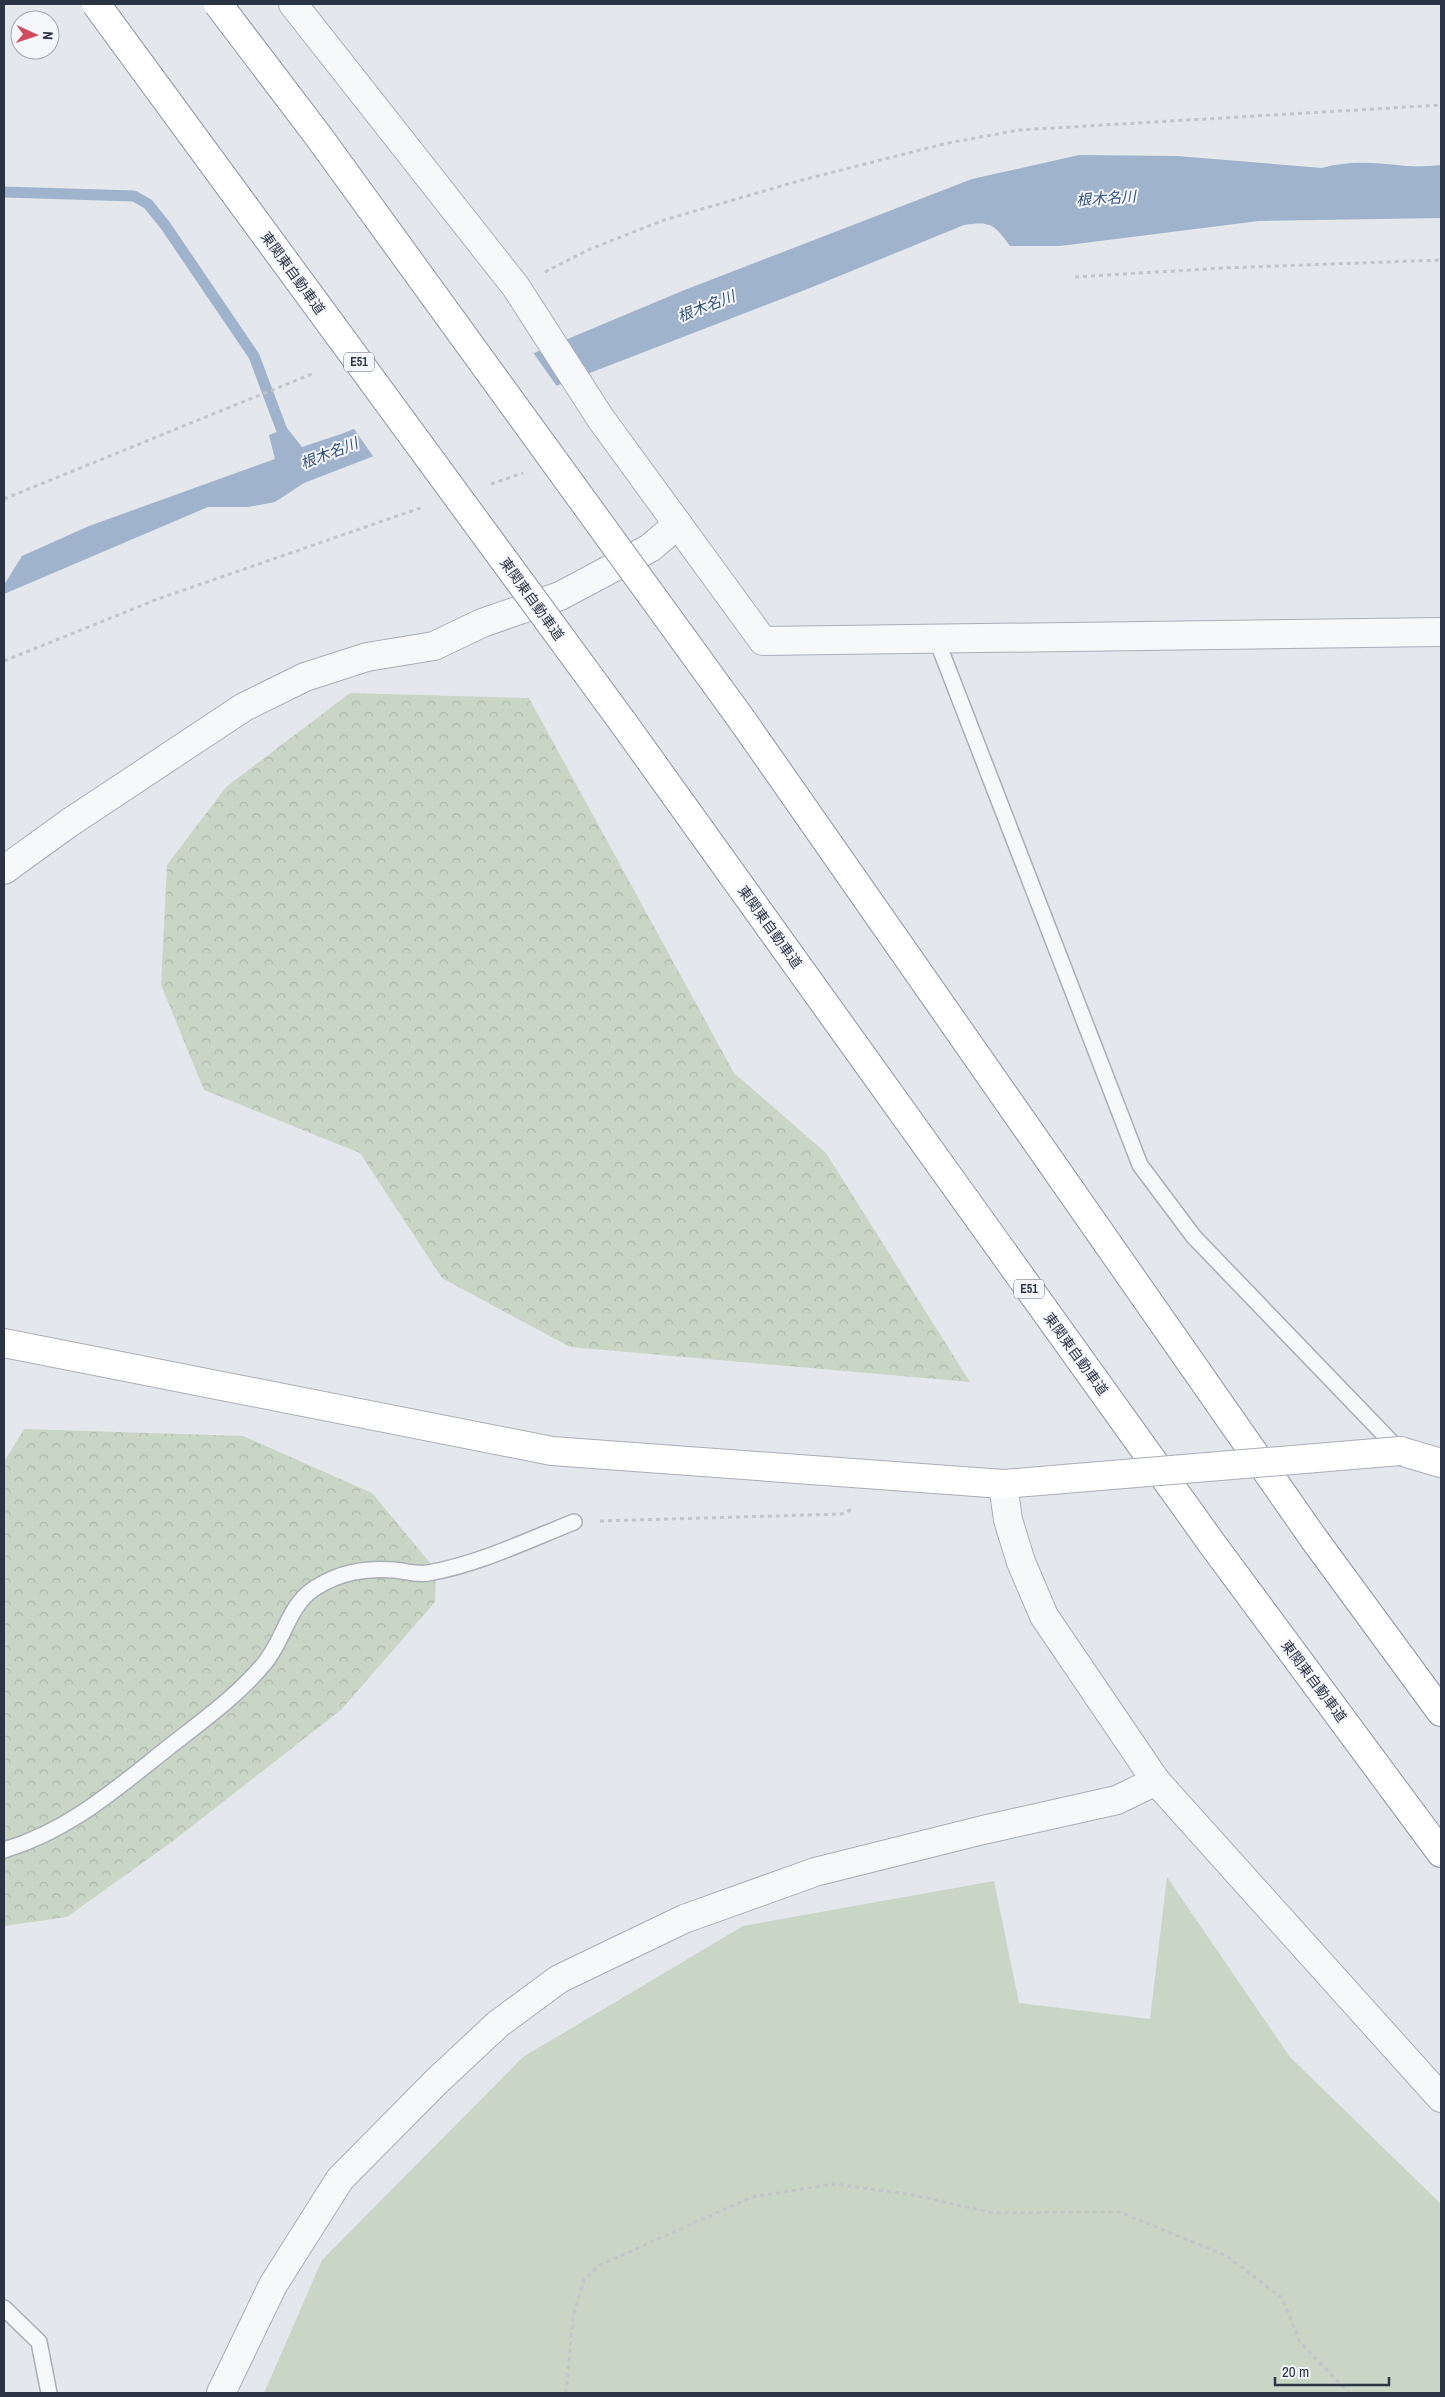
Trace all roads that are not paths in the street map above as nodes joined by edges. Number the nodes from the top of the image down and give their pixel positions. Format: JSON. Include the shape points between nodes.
{"nodes":[{"id":1,"x":96,"y":4,"type":"edge"},
{"id":2,"x":218,"y":4,"type":"edge"},
{"id":3,"x":293,"y":4,"type":"edge"},
{"id":4,"x":678,"y":524,"type":"junction"},
{"id":5,"x":1441,"y":632,"type":"edge"},
{"id":6,"x":936,"y":638,"type":"junction"},
{"id":7,"x":4,"y":870,"type":"edge"},
{"id":8,"x":4,"y":1343,"type":"edge"},
{"id":9,"x":1400,"y":1452,"type":"junction"},
{"id":10,"x":1441,"y":1463,"type":"edge"},
{"id":11,"x":1003,"y":1484,"type":"junction"},
{"id":12,"x":574,"y":1522,"type":"road end"},
{"id":13,"x":1441,"y":1712,"type":"edge"},
{"id":14,"x":1156,"y":1780,"type":"junction"},
{"id":15,"x":4,"y":1850,"type":"edge"},
{"id":16,"x":1441,"y":1853,"type":"edge"},
{"id":17,"x":1441,"y":2098,"type":"edge"},
{"id":18,"x":4,"y":2308,"type":"edge"},
{"id":19,"x":49,"y":2393,"type":"edge"},
{"id":20,"x":221,"y":2393,"type":"edge"}],
"edges":[{"from":1,"to":16,"type":"main road","name":"東関東自動車道","number":"E51","bridge":true,"via":[[622,721],[1213,1545]]},
{"from":2,"to":13,"type":"main road","bridge":true,"via":[[742,720],[1314,1538]]},
{"from":3,"to":4,"type":"street","via":[[522,296],[601,419]]},
{"from":4,"to":6,"type":"street","via":[[763,641]]},
{"from":4,"to":7,"type":"street","via":[[650,548],[560,596],[482,623],[434,646],[367,657],[305,677],[244,707]]},
{"from":5,"to":6,"type":"street"},
{"from":6,"to":9,"type":"lane","via":[[1140,1165],[1194,1237]]},
{"from":8,"to":11,"type":"main road","via":[[552,1452]]},
{"from":9,"to":10,"type":"main road"},
{"from":9,"to":11,"type":"main road","bridge":true},
{"from":11,"to":14,"type":"street","via":[[1013,1537],[1044,1616]]},
{"from":12,"to":15,"type":"lane","via":[[469,1564],[425,1574],[361,1570],[335,1577],[314,1589],[296,1605],[271,1656],[244,1688],[81,1816],[27,1844]]},
{"from":14,"to":17,"type":"street"},
{"from":14,"to":20,"type":"street","via":[[1117,1800],[815,1872],[684,1919],[559,1980],[491,2031],[340,2180],[273,2285]]},
{"from":18,"to":19,"type":"lane","via":[[39,2342]]}]}
